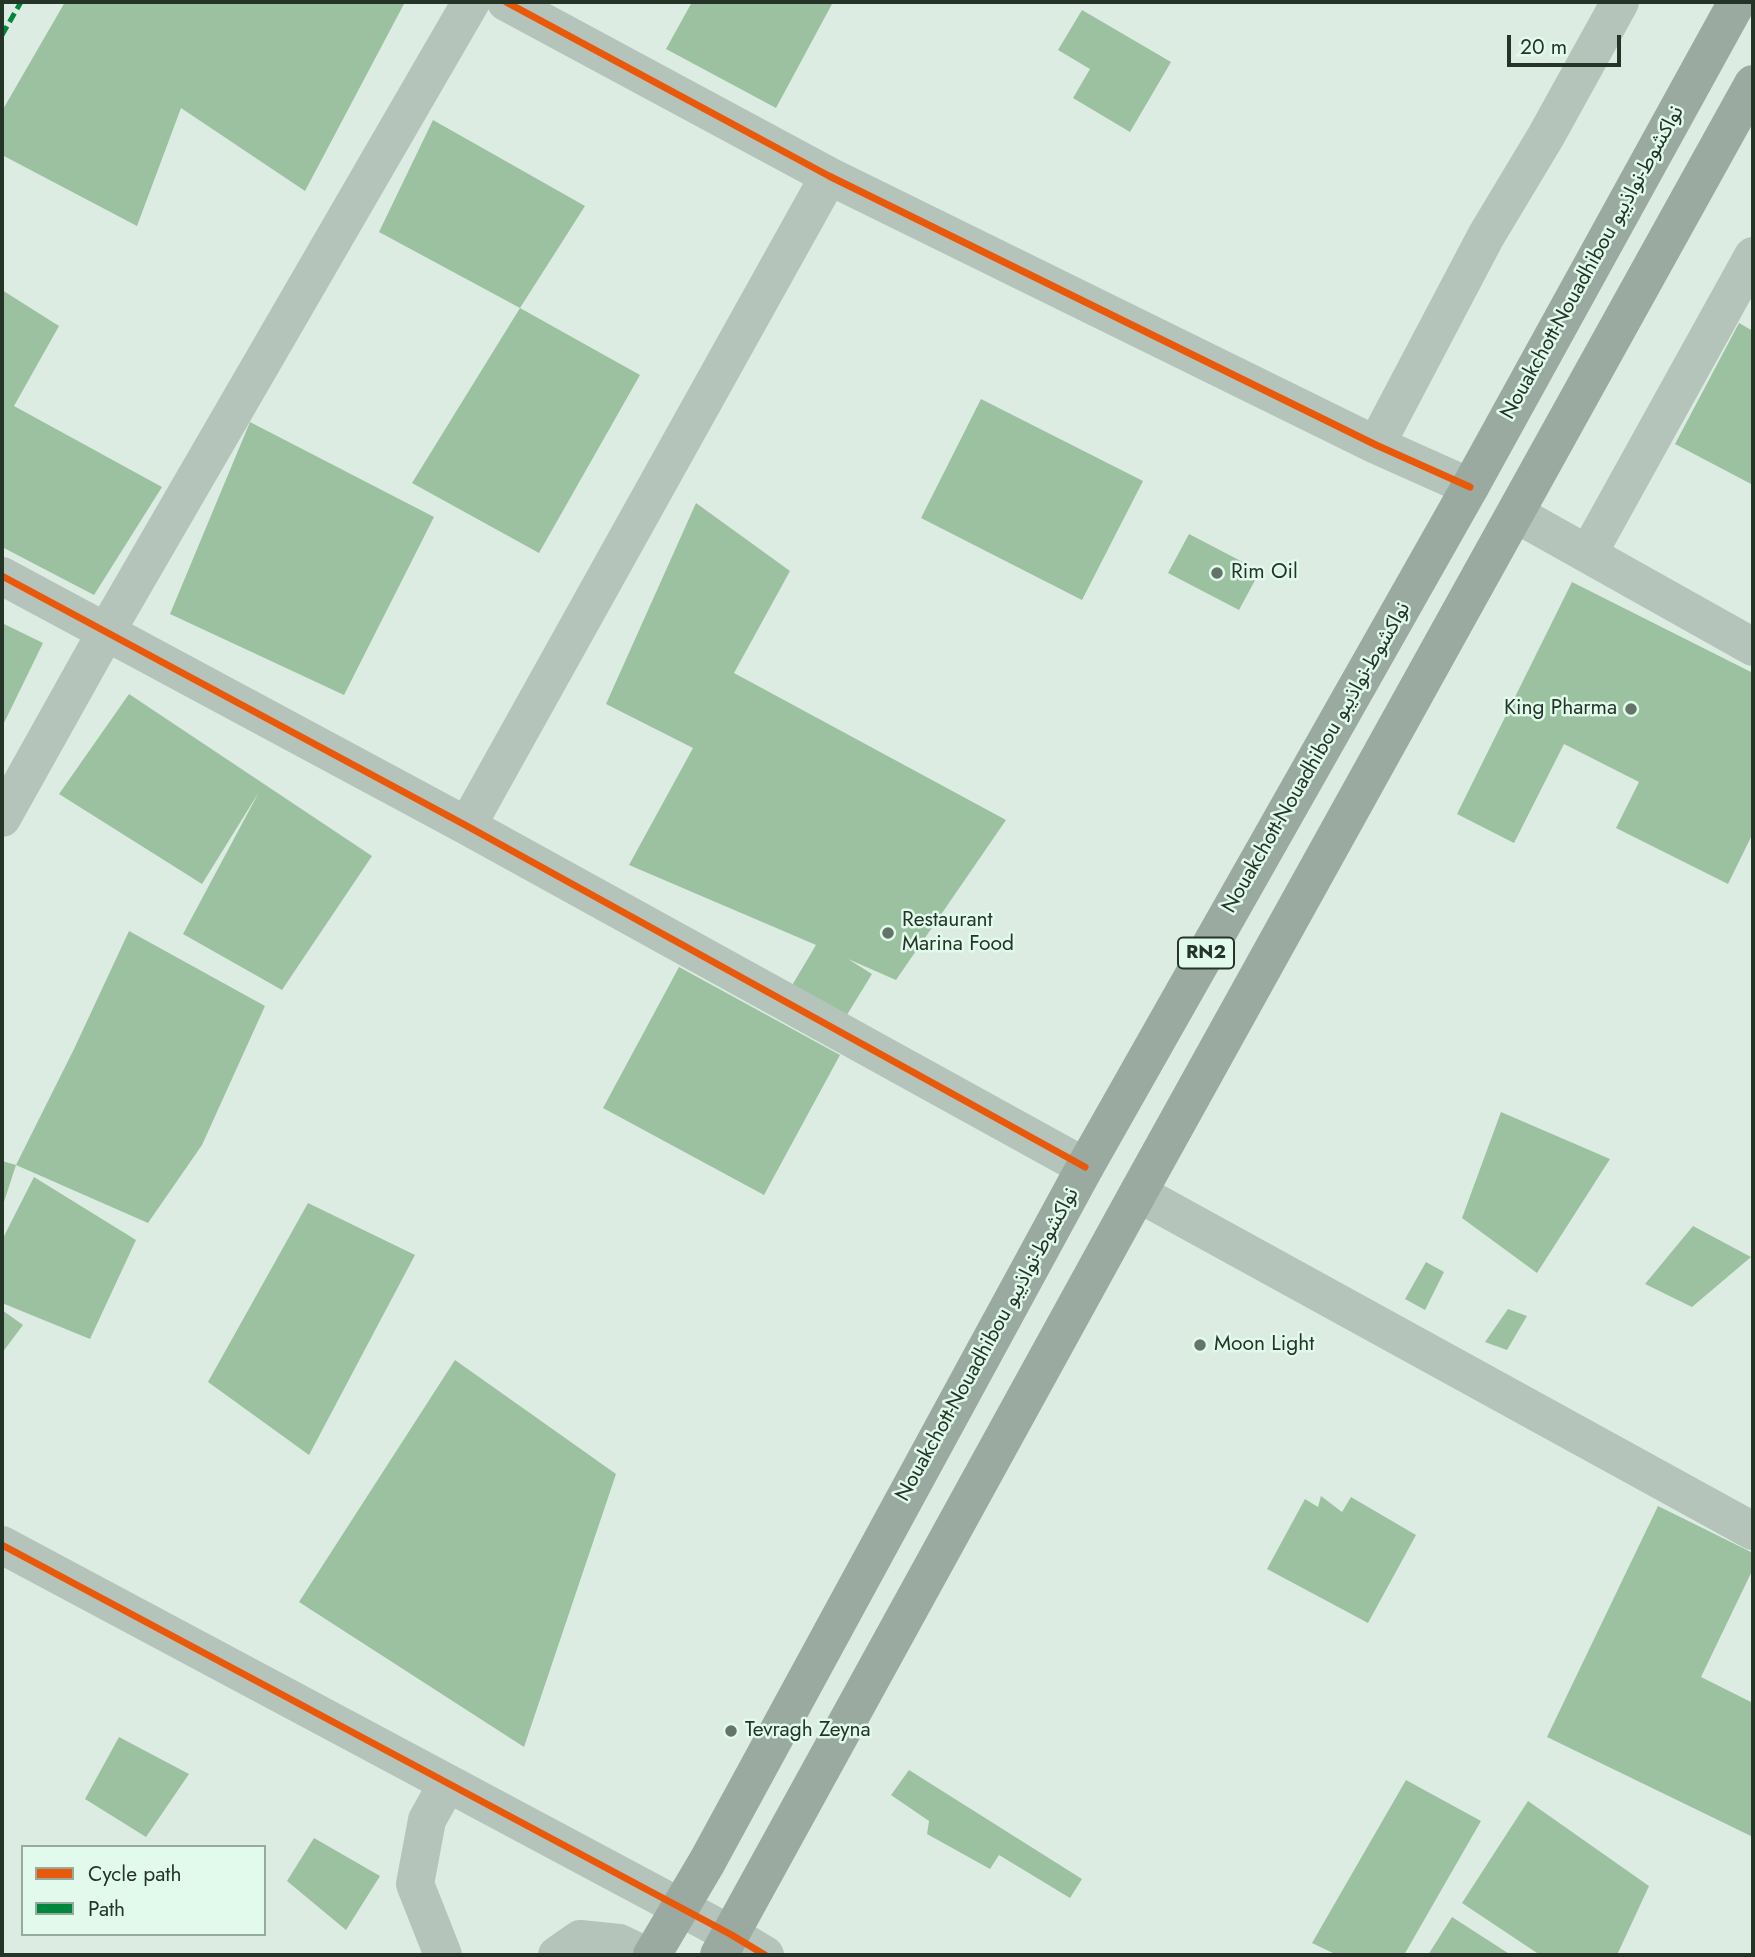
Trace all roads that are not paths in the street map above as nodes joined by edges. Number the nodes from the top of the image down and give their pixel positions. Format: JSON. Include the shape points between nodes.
{"nodes":[{"id":1,"x":471,"y":2,"type":"edge"},
{"id":2,"x":506,"y":2,"type":"edge"},
{"id":3,"x":1620,"y":2,"type":"edge"},
{"id":4,"x":1737,"y":2,"type":"edge"},
{"id":5,"x":1753,"y":84,"type":"edge"},
{"id":6,"x":830,"y":176,"type":"junction"},
{"id":7,"x":1753,"y":256,"type":"edge"},
{"id":8,"x":1376,"y":445,"type":"junction"},
{"id":9,"x":1470,"y":487,"type":"junction"},
{"id":10,"x":1516,"y":514,"type":"junction"},
{"id":11,"x":1588,"y":554,"type":"junction"},
{"id":12,"x":2,"y":576,"type":"edge"},
{"id":13,"x":106,"y":632,"type":"junction"},
{"id":14,"x":1753,"y":647,"type":"edge"},
{"id":15,"x":2,"y":818,"type":"edge"},
{"id":16,"x":467,"y":826,"type":"junction"},
{"id":17,"x":1085,"y":1167,"type":"junction"},
{"id":18,"x":1138,"y":1193,"type":"junction"},
{"id":19,"x":1753,"y":1531,"type":"edge"},
{"id":20,"x":2,"y":1545,"type":"edge"},
{"id":21,"x":447,"y":1784,"type":"junction"},
{"id":22,"x":678,"y":1907,"type":"junction"},
{"id":23,"x":725,"y":1945,"type":"edge"},
{"id":24,"x":443,"y":1955,"type":"edge"},
{"id":25,"x":556,"y":1955,"type":"edge"},
{"id":26,"x":644,"y":1955,"type":"edge"},
{"id":27,"x":652,"y":1955,"type":"edge"},
{"id":28,"x":765,"y":1955,"type":"edge"}],
"edges":[{"from":1,"to":13,"type":"street"},
{"from":2,"to":6,"type":"street"},
{"from":3,"to":8,"type":"street","via":[[1486,236]]},
{"from":4,"to":9,"type":"highway","name":"Nouakchott-Nouadhibou نواكشوط-نواذيبو","number":"RN2"},
{"from":5,"to":10,"type":"highway","number":"RN2"},
{"from":6,"to":8,"type":"street"},
{"from":6,"to":16,"type":"street"},
{"from":7,"to":11,"type":"street"},
{"from":8,"to":9,"type":"street"},
{"from":9,"to":17,"type":"highway","name":"Nouakchott-Nouadhibou نواكشوط-نواذيبو","number":"RN2"},
{"from":10,"to":11,"type":"street"},
{"from":10,"to":18,"type":"highway","number":"RN2"},
{"from":11,"to":14,"type":"street"},
{"from":12,"to":13,"type":"street"},
{"from":13,"to":15,"type":"street"},
{"from":13,"to":16,"type":"street"},
{"from":16,"to":17,"type":"street"},
{"from":17,"to":22,"type":"highway","name":"Nouakchott-Nouadhibou نواكشوط-نواذيبو","number":"RN2","via":[[713,1851]]},
{"from":18,"to":19,"type":"street"},
{"from":18,"to":23,"type":"highway","number":"RN2"},
{"from":20,"to":21,"type":"street"},
{"from":21,"to":22,"type":"street"},
{"from":21,"to":24,"type":"street","via":[[427,1820],[415,1884]]},
{"from":22,"to":23,"type":"street"},
{"from":22,"to":27,"type":"highway","name":"Nouakchott-Nouadhibou نواكشوط-نواذيبو","number":"RN2"},
{"from":23,"to":28,"type":"street"},
{"from":25,"to":26,"type":"street","via":[[580,1939],[619,1942]]}]}
